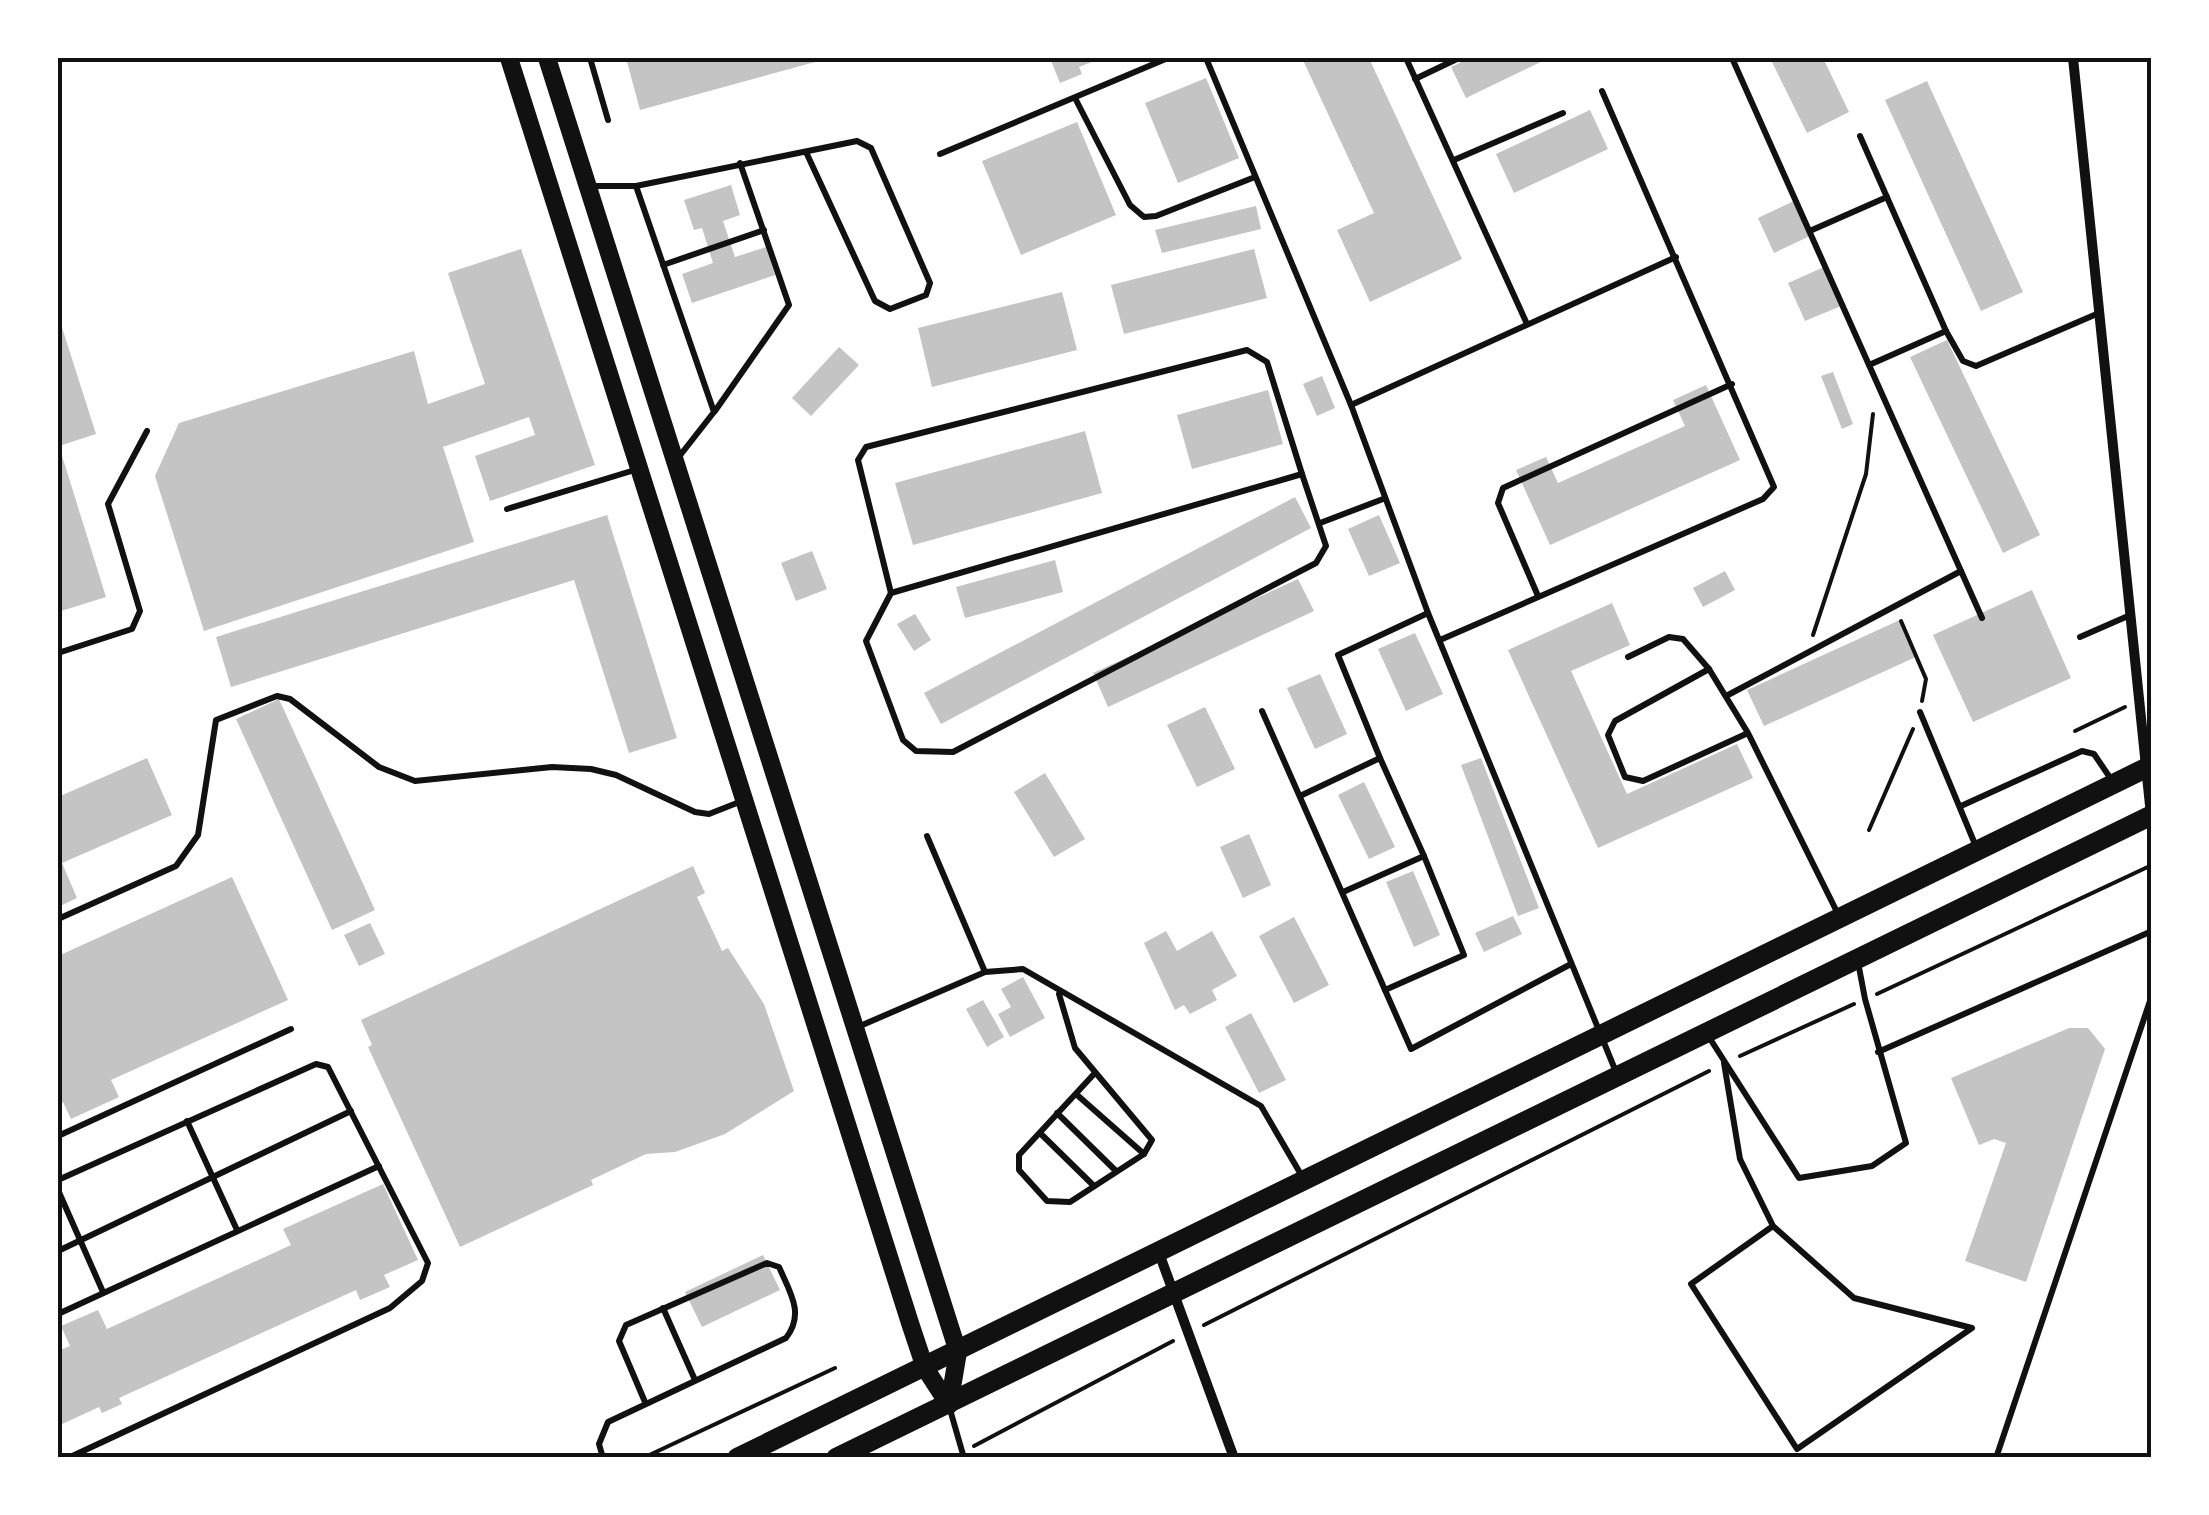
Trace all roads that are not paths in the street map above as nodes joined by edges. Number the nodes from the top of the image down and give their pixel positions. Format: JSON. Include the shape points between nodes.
{"nodes":[{"id":1,"x":509,"y":58,"type":"edge"},
{"id":2,"x":548,"y":58,"type":"edge"},
{"id":3,"x":590,"y":58,"type":"edge"},
{"id":4,"x":1168,"y":58,"type":"edge"},
{"id":5,"x":1206,"y":58,"type":"edge"},
{"id":6,"x":1406,"y":58,"type":"edge"},
{"id":7,"x":1459,"y":58,"type":"edge"},
{"id":8,"x":1732,"y":58,"type":"edge"},
{"id":9,"x":2073,"y":58,"type":"edge"},
{"id":10,"x":1415,"y":78,"type":"junction"},
{"id":11,"x":1602,"y":91,"type":"dead end"},
{"id":12,"x":1076,"y":98,"type":"junction"},
{"id":13,"x":1563,"y":113,"type":"dead end"},
{"id":14,"x":608,"y":120,"type":"dead end"},
{"id":15,"x":1860,"y":136,"type":"dead end"},
{"id":16,"x":806,"y":152,"type":"junction"},
{"id":17,"x":940,"y":154,"type":"dead end"},
{"id":18,"x":1454,"y":160,"type":"junction"},
{"id":19,"x":740,"y":163,"type":"junction"},
{"id":20,"x":1255,"y":177,"type":"junction"},
{"id":21,"x":586,"y":186,"type":"junction"},
{"id":22,"x":636,"y":186,"type":"junction"},
{"id":23,"x":1887,"y":197,"type":"junction"},
{"id":24,"x":764,"y":230,"type":"junction"},
{"id":25,"x":1812,"y":230,"type":"junction"},
{"id":26,"x":1676,"y":257,"type":"junction"},
{"id":27,"x":663,"y":264,"type":"junction"},
{"id":28,"x":2100,"y":313,"type":"junction"},
{"id":29,"x":1527,"y":324,"type":"junction"},
{"id":30,"x":1946,"y":331,"type":"junction"},
{"id":31,"x":1870,"y":365,"type":"junction"},
{"id":32,"x":1732,"y":384,"type":"junction"},
{"id":33,"x":1351,"y":405,"type":"junction"},
{"id":34,"x":714,"y":412,"type":"junction"},
{"id":35,"x":146,"y":431,"type":"dead end"},
{"id":36,"x":674,"y":463,"type":"junction"},
{"id":37,"x":640,"y":469,"type":"junction"},
{"id":38,"x":1302,"y":474,"type":"junction"},
{"id":39,"x":1383,"y":500,"type":"junction"},
{"id":40,"x":507,"y":510,"type":"dead end"},
{"id":41,"x":1320,"y":523,"type":"junction"},
{"id":42,"x":1961,"y":571,"type":"junction"},
{"id":43,"x":891,"y":594,"type":"junction"},
{"id":44,"x":1538,"y":596,"type":"junction"},
{"id":45,"x":1428,"y":614,"type":"junction"},
{"id":46,"x":2128,"y":616,"type":"junction"},
{"id":47,"x":1982,"y":618,"type":"dead end"},
{"id":48,"x":2080,"y":636,"type":"dead end"},
{"id":49,"x":1440,"y":640,"type":"junction"},
{"id":50,"x":58,"y":653,"type":"edge"},
{"id":51,"x":1628,"y":658,"type":"dead end"},
{"id":52,"x":1709,"y":669,"type":"junction"},
{"id":53,"x":1728,"y":695,"type":"junction"},
{"id":54,"x":1262,"y":711,"type":"dead end"},
{"id":55,"x":1920,"y":712,"type":"road end"},
{"id":56,"x":1748,"y":733,"type":"junction"},
{"id":57,"x":1380,"y":758,"type":"junction"},
{"id":58,"x":2147,"y":767,"type":"edge"},
{"id":59,"x":2114,"y":783,"type":"junction"},
{"id":60,"x":1300,"y":796,"type":"junction"},
{"id":61,"x":743,"y":800,"type":"junction"},
{"id":62,"x":1961,"y":806,"type":"junction"},
{"id":63,"x":2151,"y":815,"type":"edge"},
{"id":64,"x":2152,"y":826,"type":"edge"},
{"id":65,"x":926,"y":836,"type":"dead end"},
{"id":66,"x":1978,"y":850,"type":"junction"},
{"id":67,"x":1424,"y":856,"type":"junction"},
{"id":68,"x":1343,"y":892,"type":"junction"},
{"id":69,"x":1840,"y":918,"type":"junction"},
{"id":70,"x":58,"y":919,"type":"edge"},
{"id":71,"x":2152,"y":930,"type":"edge"},
{"id":72,"x":1858,"y":959,"type":"junction"},
{"id":73,"x":1570,"y":964,"type":"junction"},
{"id":74,"x":985,"y":972,"type":"junction"},
{"id":75,"x":1385,"y":990,"type":"junction"},
{"id":76,"x":1058,"y":992,"type":"junction"},
{"id":77,"x":2152,"y":995,"type":"edge"},
{"id":78,"x":291,"y":1029,"type":"dead end"},
{"id":79,"x":854,"y":1029,"type":"junction"},
{"id":80,"x":1706,"y":1033,"type":"junction"},
{"id":81,"x":1601,"y":1036,"type":"junction"},
{"id":82,"x":1878,"y":1052,"type":"junction"},
{"id":83,"x":1724,"y":1063,"type":"junction"},
{"id":84,"x":1094,"y":1074,"type":"junction"},
{"id":85,"x":1618,"y":1078,"type":"junction"},
{"id":86,"x":1076,"y":1094,"type":"junction"},
{"id":87,"x":350,"y":1111,"type":"junction"},
{"id":88,"x":1058,"y":1114,"type":"junction"},
{"id":89,"x":187,"y":1121,"type":"junction"},
{"id":90,"x":1040,"y":1133,"type":"junction"},
{"id":91,"x":58,"y":1136,"type":"edge"},
{"id":92,"x":1144,"y":1154,"type":"junction"},
{"id":93,"x":379,"y":1166,"type":"junction"},
{"id":94,"x":1116,"y":1171,"type":"junction"},
{"id":95,"x":213,"y":1177,"type":"junction"},
{"id":96,"x":58,"y":1180,"type":"edge"},
{"id":97,"x":1304,"y":1180,"type":"junction"},
{"id":98,"x":1094,"y":1186,"type":"junction"},
{"id":99,"x":58,"y":1190,"type":"edge"},
{"id":100,"x":1773,"y":1226,"type":"junction"},
{"id":101,"x":238,"y":1230,"type":"junction"},
{"id":102,"x":79,"y":1241,"type":"junction"},
{"id":103,"x":58,"y":1251,"type":"edge"},
{"id":104,"x":1159,"y":1252,"type":"junction"},
{"id":105,"x":103,"y":1292,"type":"junction"},
{"id":106,"x":1175,"y":1292,"type":"junction"},
{"id":107,"x":663,"y":1308,"type":"junction"},
{"id":108,"x":58,"y":1314,"type":"edge"},
{"id":109,"x":958,"y":1352,"type":"junction"},
{"id":110,"x":925,"y":1368,"type":"junction"},
{"id":111,"x":695,"y":1380,"type":"junction"},
{"id":112,"x":646,"y":1402,"type":"junction"},
{"id":113,"x":949,"y":1405,"type":"junction"},
{"id":114,"x":964,"y":1455,"type":"edge"},
{"id":115,"x":68,"y":1458,"type":"edge"},
{"id":116,"x":604,"y":1458,"type":"edge"},
{"id":117,"x":736,"y":1458,"type":"edge"},
{"id":118,"x":836,"y":1458,"type":"edge"},
{"id":119,"x":1234,"y":1458,"type":"edge"},
{"id":120,"x":1996,"y":1458,"type":"edge"}],
"edges":[{"from":1,"to":37,"type":"main road"},
{"from":2,"to":21,"type":"main road"},
{"from":3,"to":14,"type":"lane"},
{"from":4,"to":12,"type":"lane"},
{"from":5,"to":20,"type":"lane"},
{"from":6,"to":10,"type":"lane"},
{"from":7,"to":10,"type":"lane"},
{"from":8,"to":25,"type":"lane"},
{"from":9,"to":28,"type":"street"},
{"from":10,"to":18,"type":"lane"},
{"from":11,"to":26,"type":"lane"},
{"from":12,"to":17,"type":"lane"},
{"from":12,"to":20,"type":"lane","via":[[1130,204],[1144,217]]},
{"from":13,"to":18,"type":"lane"},
{"from":15,"to":23,"type":"lane"},
{"from":16,"to":16,"type":"lane","via":[[875,301],[890,309],[926,295],[930,283],[871,148],[857,141]]},
{"from":16,"to":19,"type":"lane"},
{"from":18,"to":29,"type":"lane"},
{"from":19,"to":22,"type":"lane"},
{"from":19,"to":24,"type":"lane"},
{"from":20,"to":33,"type":"lane"},
{"from":21,"to":22,"type":"lane"},
{"from":21,"to":36,"type":"main road"},
{"from":22,"to":27,"type":"lane"},
{"from":23,"to":25,"type":"lane"},
{"from":23,"to":30,"type":"lane"},
{"from":24,"to":27,"type":"lane"},
{"from":24,"to":34,"type":"lane","via":[[789,305]]},
{"from":25,"to":31,"type":"lane"},
{"from":26,"to":29,"type":"lane"},
{"from":26,"to":32,"type":"lane"},
{"from":27,"to":34,"type":"lane"},
{"from":28,"to":30,"type":"lane","via":[[1976,366],[1963,361]]},
{"from":28,"to":46,"type":"street"},
{"from":29,"to":33,"type":"lane"},
{"from":30,"to":31,"type":"lane"},
{"from":31,"to":42,"type":"lane"},
{"from":32,"to":44,"type":"lane","via":[[1503,488],[1498,503]]},
{"from":32,"to":44,"type":"lane","via":[[1774,482],[1768,496]]},
{"from":33,"to":39,"type":"lane"},
{"from":34,"to":36,"type":"lane"},
{"from":35,"to":50,"type":"lane","via":[[108,504],[140,611],[132,628]]},
{"from":36,"to":79,"type":"main road"},
{"from":37,"to":40,"type":"lane"},
{"from":37,"to":61,"type":"main road"},
{"from":38,"to":41,"type":"lane"},
{"from":38,"to":43,"type":"lane"},
{"from":38,"to":43,"type":"lane","via":[[1268,362],[1247,350],[866,447],[858,460]]},
{"from":39,"to":41,"type":"lane"},
{"from":39,"to":45,"type":"lane"},
{"from":41,"to":43,"type":"lane","via":[[1326,546],[1316,563],[954,752],[916,751],[903,740],[866,642]]},
{"from":42,"to":47,"type":"lane"},
{"from":42,"to":53,"type":"lane"},
{"from":44,"to":49,"type":"lane"},
{"from":45,"to":49,"type":"lane"},
{"from":45,"to":57,"type":"lane","via":[[1338,655]]},
{"from":46,"to":48,"type":"lane"},
{"from":46,"to":58,"type":"street"},
{"from":49,"to":73,"type":"lane"},
{"from":51,"to":52,"type":"lane","via":[[1669,638],[1683,639]]},
{"from":52,"to":53,"type":"lane"},
{"from":52,"to":56,"type":"lane","via":[[1615,721],[1608,735],[1625,777],[1643,781]]},
{"from":53,"to":56,"type":"lane"},
{"from":54,"to":60,"type":"lane"},
{"from":55,"to":62,"type":"lane"},
{"from":56,"to":69,"type":"lane"},
{"from":57,"to":60,"type":"lane"},
{"from":57,"to":67,"type":"lane"},
{"from":58,"to":59,"type":"highway"},
{"from":58,"to":63,"type":"street"},
{"from":59,"to":62,"type":"lane","via":[[2094,754],[2082,751]]},
{"from":59,"to":66,"type":"highway"},
{"from":60,"to":68,"type":"lane"},
{"from":61,"to":70,"type":"lane","via":[[710,814],[695,812],[592,769],[415,781],[379,767],[277,696],[216,720],[198,835],[176,866]]},
{"from":61,"to":110,"type":"main road"},
{"from":62,"to":66,"type":"lane"},
{"from":63,"to":64,"type":"lane"},
{"from":63,"to":72,"type":"highway"},
{"from":65,"to":74,"type":"lane"},
{"from":66,"to":69,"type":"highway"},
{"from":67,"to":68,"type":"lane"},
{"from":67,"to":75,"type":"lane","via":[[1464,954]]},
{"from":68,"to":75,"type":"lane"},
{"from":69,"to":81,"type":"highway"},
{"from":71,"to":82,"type":"lane"},
{"from":72,"to":80,"type":"highway"},
{"from":72,"to":82,"type":"lane"},
{"from":73,"to":75,"type":"lane","via":[[1411,1049]]},
{"from":73,"to":81,"type":"lane"},
{"from":74,"to":76,"type":"lane","via":[[1023,969]]},
{"from":74,"to":79,"type":"lane"},
{"from":76,"to":84,"type":"lane","via":[[1076,1048]]},
{"from":76,"to":97,"type":"lane","via":[[1261,1106]]},
{"from":77,"to":120,"type":"lane"},
{"from":78,"to":91,"type":"lane"},
{"from":79,"to":109,"type":"main road"},
{"from":80,"to":83,"type":"lane"},
{"from":80,"to":85,"type":"highway"},
{"from":81,"to":85,"type":"lane"},
{"from":81,"to":97,"type":"highway"},
{"from":82,"to":83,"type":"lane","via":[[1906,1143],[1872,1166],[1800,1178]]},
{"from":83,"to":100,"type":"lane","via":[[1740,1159]]},
{"from":84,"to":86,"type":"lane"},
{"from":84,"to":92,"type":"lane","via":[[1148,1130],[1152,1140]]},
{"from":85,"to":106,"type":"highway"},
{"from":86,"to":88,"type":"lane"},
{"from":86,"to":92,"type":"lane"},
{"from":87,"to":89,"type":"lane","via":[[328,1067],[316,1064]]},
{"from":87,"to":93,"type":"lane"},
{"from":87,"to":95,"type":"lane"},
{"from":88,"to":90,"type":"lane"},
{"from":88,"to":94,"type":"lane"},
{"from":89,"to":95,"type":"lane"},
{"from":89,"to":96,"type":"lane"},
{"from":90,"to":98,"type":"lane"},
{"from":90,"to":98,"type":"lane","via":[[1019,1155],[1019,1170],[1047,1202],[1060,1205]]},
{"from":92,"to":94,"type":"lane"},
{"from":93,"to":101,"type":"lane"},
{"from":93,"to":115,"type":"lane","via":[[428,1263],[422,1281],[390,1308]]},
{"from":94,"to":98,"type":"lane"},
{"from":95,"to":101,"type":"lane"},
{"from":95,"to":102,"type":"lane"},
{"from":97,"to":104,"type":"highway"},
{"from":99,"to":102,"type":"lane"},
{"from":100,"to":100,"type":"lane","via":[[1854,1298],[1972,1328],[1797,1449],[1691,1284]]},
{"from":101,"to":105,"type":"lane"},
{"from":102,"to":103,"type":"lane"},
{"from":102,"to":105,"type":"lane"},
{"from":104,"to":106,"type":"street"},
{"from":104,"to":109,"type":"highway"},
{"from":105,"to":108,"type":"lane"},
{"from":106,"to":113,"type":"highway"},
{"from":106,"to":119,"type":"street"},
{"from":107,"to":111,"type":"lane"},
{"from":107,"to":111,"type":"lane","via":[[766,1263],[779,1267],[796,1308],[792,1330],[777,1344]]},
{"from":107,"to":112,"type":"lane","via":[[626,1326],[619,1341]]},
{"from":109,"to":110,"type":"highway"},
{"from":109,"to":113,"type":"main road"},
{"from":110,"to":113,"type":"main road"},
{"from":110,"to":117,"type":"highway"},
{"from":111,"to":112,"type":"lane"},
{"from":112,"to":116,"type":"lane","via":[[608,1422],[599,1444]]},
{"from":113,"to":114,"type":"lane"},
{"from":113,"to":118,"type":"highway"}]}
